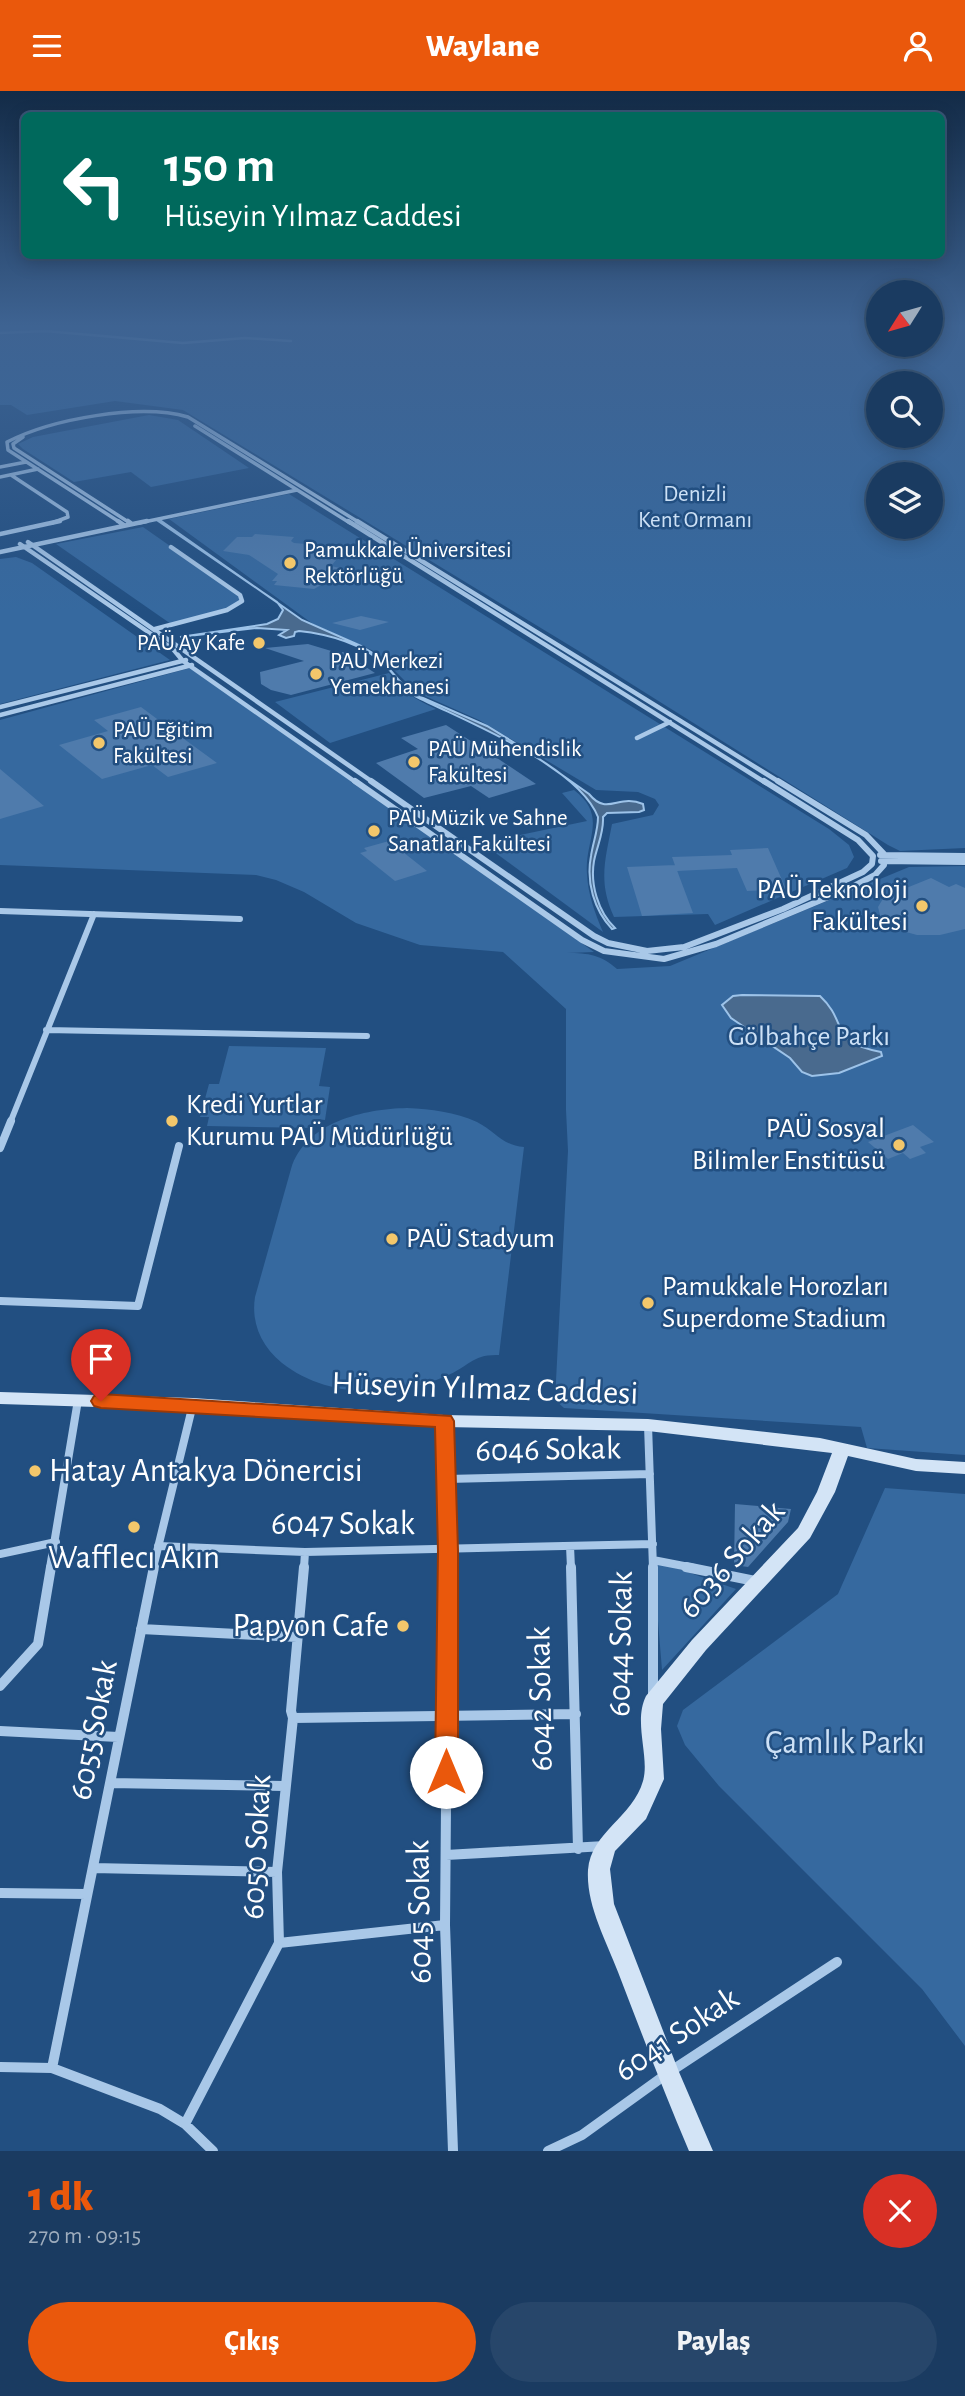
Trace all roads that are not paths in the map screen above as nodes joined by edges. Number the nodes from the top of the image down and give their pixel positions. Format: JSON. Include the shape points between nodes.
{"nodes":[{"id":1,"x":92,"y":420,"type":"edge"},
{"id":2,"x":109,"y":420,"type":"edge"},
{"id":3,"x":185,"y":420,"type":"edge"},
{"id":4,"x":192,"y":420,"type":"edge"},
{"id":5,"x":26,"y":462,"type":"junction"},
{"id":6,"x":0,"y":467,"type":"edge"},
{"id":7,"x":38,"y":470,"type":"junction"},
{"id":8,"x":11,"y":475,"type":"junction"},
{"id":9,"x":0,"y":477,"type":"edge"},
{"id":10,"x":298,"y":487,"type":"junction"},
{"id":11,"x":126,"y":523,"type":"junction"},
{"id":12,"x":0,"y":534,"type":"edge"},
{"id":13,"x":26,"y":544,"type":"junction"},
{"id":14,"x":171,"y":547,"type":"dead end"},
{"id":15,"x":0,"y":550,"type":"edge"},
{"id":16,"x":155,"y":629,"type":"junction"},
{"id":17,"x":193,"y":658,"type":"junction"},
{"id":18,"x":183,"y":661,"type":"junction"},
{"id":19,"x":201,"y":663,"type":"junction"},
{"id":20,"x":190,"y":666,"type":"junction"},
{"id":21,"x":0,"y":707,"type":"edge"},
{"id":22,"x":0,"y":715,"type":"edge"},
{"id":23,"x":670,"y":722,"type":"junction"},
{"id":24,"x":637,"y":738,"type":"dead end"},
{"id":25,"x":429,"y":820,"type":"junction"},
{"id":26,"x":416,"y":824,"type":"junction"},
{"id":27,"x":965,"y":856,"type":"edge"},
{"id":28,"x":873,"y":858,"type":"junction"},
{"id":29,"x":885,"y":858,"type":"junction"},
{"id":30,"x":965,"y":862,"type":"edge"},
{"id":31,"x":0,"y":911,"type":"edge"},
{"id":32,"x":94,"y":914,"type":"junction"},
{"id":33,"x":240,"y":919,"type":"dead end"},
{"id":34,"x":46,"y":1030,"type":"junction"},
{"id":35,"x":368,"y":1036,"type":"dead end"},
{"id":36,"x":179,"y":1146,"type":"dead end"},
{"id":37,"x":0,"y":1148,"type":"edge"},
{"id":38,"x":0,"y":1301,"type":"edge"},
{"id":39,"x":0,"y":1398,"type":"edge"},
{"id":40,"x":78,"y":1400,"type":"junction"},
{"id":41,"x":192,"y":1404,"type":"junction"},
{"id":42,"x":444,"y":1421,"type":"junction"},
{"id":43,"x":648,"y":1425,"type":"junction"},
{"id":44,"x":842,"y":1450,"type":"junction"},
{"id":45,"x":965,"y":1468,"type":"edge"},
{"id":46,"x":650,"y":1474,"type":"junction"},
{"id":47,"x":447,"y":1479,"type":"junction"},
{"id":48,"x":56,"y":1542,"type":"junction"},
{"id":49,"x":653,"y":1544,"type":"junction"},
{"id":50,"x":158,"y":1546,"type":"junction"},
{"id":51,"x":570,"y":1546,"type":"junction"},
{"id":52,"x":448,"y":1551,"type":"junction"},
{"id":53,"x":305,"y":1552,"type":"junction"},
{"id":54,"x":0,"y":1554,"type":"edge"},
{"id":55,"x":653,"y":1560,"type":"junction"},
{"id":56,"x":759,"y":1582,"type":"junction"},
{"id":57,"x":141,"y":1629,"type":"junction"},
{"id":58,"x":297,"y":1637,"type":"junction"},
{"id":59,"x":0,"y":1686,"type":"edge"},
{"id":60,"x":653,"y":1702,"type":"junction"},
{"id":61,"x":576,"y":1714,"type":"junction"},
{"id":62,"x":446,"y":1717,"type":"junction"},
{"id":63,"x":293,"y":1718,"type":"junction"},
{"id":64,"x":0,"y":1731,"type":"edge"},
{"id":65,"x":118,"y":1737,"type":"junction"},
{"id":66,"x":110,"y":1783,"type":"junction"},
{"id":67,"x":284,"y":1786,"type":"junction"},
{"id":68,"x":606,"y":1846,"type":"junction"},
{"id":69,"x":578,"y":1849,"type":"junction"},
{"id":70,"x":446,"y":1855,"type":"junction"},
{"id":71,"x":93,"y":1868,"type":"junction"},
{"id":72,"x":277,"y":1872,"type":"junction"},
{"id":73,"x":0,"y":1893,"type":"edge"},
{"id":74,"x":88,"y":1894,"type":"junction"},
{"id":75,"x":445,"y":1925,"type":"junction"},
{"id":76,"x":279,"y":1943,"type":"junction"},
{"id":77,"x":837,"y":1962,"type":"dead end"},
{"id":78,"x":0,"y":2067,"type":"edge"},
{"id":79,"x":52,"y":2069,"type":"junction"},
{"id":80,"x":668,"y":2073,"type":"junction"},
{"id":81,"x":185,"y":2124,"type":"junction"},
{"id":82,"x":213,"y":2151,"type":"edge"},
{"id":83,"x":453,"y":2151,"type":"edge"},
{"id":84,"x":548,"y":2151,"type":"edge"},
{"id":85,"x":701,"y":2151,"type":"edge"}],
"edges":[{"from":1,"to":5,"type":"street","via":[[20,434],[7,442],[8,450]]},
{"from":2,"to":11,"type":"street","via":[[25,436],[13,444]]},
{"from":3,"to":10,"type":"street"},
{"from":4,"to":10,"type":"street"},
{"from":5,"to":6,"type":"street"},
{"from":5,"to":7,"type":"street"},
{"from":7,"to":8,"type":"street"},
{"from":7,"to":11,"type":"street"},
{"from":8,"to":9,"type":"street"},
{"from":8,"to":12,"type":"street","via":[[68,517]]},
{"from":10,"to":11,"type":"street"},
{"from":10,"to":23,"type":"street"},
{"from":10,"to":29,"type":"street","via":[[866,835]]},
{"from":11,"to":13,"type":"street"},
{"from":13,"to":15,"type":"street"},
{"from":13,"to":16,"type":"street"},
{"from":13,"to":18,"type":"street","via":[[173,649]]},
{"from":14,"to":16,"type":"street","via":[[242,601],[227,610]]},
{"from":16,"to":17,"type":"street"},
{"from":17,"to":18,"type":"street"},
{"from":17,"to":19,"type":"street"},
{"from":18,"to":20,"type":"street"},
{"from":18,"to":21,"type":"street"},
{"from":19,"to":20,"type":"street"},
{"from":19,"to":25,"type":"street"},
{"from":20,"to":22,"type":"street"},
{"from":20,"to":26,"type":"street"},
{"from":23,"to":24,"type":"street"},
{"from":23,"to":28,"type":"street","via":[[858,840]]},
{"from":25,"to":26,"type":"street"},
{"from":25,"to":28,"type":"street","via":[[594,936],[647,951],[684,947],[749,922],[863,872]]},
{"from":26,"to":29,"type":"street","via":[[582,940],[604,951],[647,958],[681,956],[792,913],[874,875]]},
{"from":27,"to":29,"type":"street"},
{"from":28,"to":29,"type":"street"},
{"from":29,"to":30,"type":"street"},
{"from":31,"to":32,"type":"street"},
{"from":32,"to":33,"type":"street"},
{"from":32,"to":34,"type":"street"},
{"from":34,"to":35,"type":"street"},
{"from":34,"to":37,"type":"street"},
{"from":36,"to":38,"type":"street","via":[[138,1306]]},
{"from":39,"to":40,"type":"street","name":"Hüseyin Yılmaz Caddesi"},
{"from":40,"to":41,"type":"street","name":"Hüseyin Yılmaz Caddesi"},
{"from":40,"to":48,"type":"street"},
{"from":41,"to":42,"type":"street","name":"Hüseyin Yılmaz Caddesi"},
{"from":41,"to":50,"type":"street","name":"6055 Sokak"},
{"from":42,"to":43,"type":"street","name":"Hüseyin Yılmaz Caddesi"},
{"from":42,"to":47,"type":"street","name":"6045 Sokak"},
{"from":43,"to":44,"type":"street","name":"Hüseyin Yılmaz Caddesi"},
{"from":43,"to":46,"type":"street","name":"6044 Sokak"},
{"from":44,"to":45,"type":"street","name":"Hüseyin Yılmaz Caddesi","via":[[916,1465]]},
{"from":44,"to":56,"type":"street","name":"6036 Sokak","via":[[804,1533]]},
{"from":46,"to":47,"type":"street","name":"6046 Sokak"},
{"from":46,"to":49,"type":"street","name":"6044 Sokak"},
{"from":47,"to":52,"type":"street","name":"6045 Sokak"},
{"from":48,"to":54,"type":"street"},
{"from":48,"to":59,"type":"street","via":[[38,1644]]},
{"from":49,"to":51,"type":"street","name":"6047 Sokak"},
{"from":49,"to":55,"type":"street","name":"6044 Sokak"},
{"from":50,"to":53,"type":"street","name":"6047 Sokak"},
{"from":50,"to":57,"type":"street","name":"6055 Sokak"},
{"from":51,"to":52,"type":"street","name":"6047 Sokak"},
{"from":51,"to":61,"type":"street","name":"6042 Sokak"},
{"from":52,"to":53,"type":"street","name":"6047 Sokak"},
{"from":52,"to":62,"type":"street","name":"6045 Sokak"},
{"from":53,"to":58,"type":"street","name":"6050 Sokak"},
{"from":55,"to":56,"type":"street"},
{"from":55,"to":60,"type":"street","name":"6044 Sokak"},
{"from":56,"to":60,"type":"street","name":"6036 Sokak"},
{"from":57,"to":58,"type":"street"},
{"from":57,"to":65,"type":"street","name":"6055 Sokak"},
{"from":58,"to":63,"type":"street","name":"6050 Sokak"},
{"from":60,"to":68,"type":"street","name":"6044 Sokak","via":[[654,1779],[639,1813]]},
{"from":61,"to":62,"type":"street"},
{"from":61,"to":69,"type":"street","name":"6042 Sokak"},
{"from":62,"to":63,"type":"street"},
{"from":62,"to":70,"type":"street","name":"6045 Sokak"},
{"from":63,"to":67,"type":"street","name":"6050 Sokak"},
{"from":64,"to":65,"type":"street"},
{"from":65,"to":66,"type":"street","name":"6055 Sokak"},
{"from":66,"to":67,"type":"street"},
{"from":66,"to":71,"type":"street","name":"6055 Sokak"},
{"from":67,"to":72,"type":"street","name":"6050 Sokak"},
{"from":68,"to":69,"type":"street"},
{"from":68,"to":80,"type":"street","via":[[599,1869],[603,1904]]},
{"from":69,"to":70,"type":"street"},
{"from":70,"to":75,"type":"street","name":"6045 Sokak"},
{"from":71,"to":72,"type":"street"},
{"from":71,"to":74,"type":"street","name":"6055 Sokak"},
{"from":72,"to":76,"type":"street","name":"6050 Sokak"},
{"from":73,"to":74,"type":"street"},
{"from":74,"to":79,"type":"street","name":"6055 Sokak"},
{"from":75,"to":76,"type":"street"},
{"from":75,"to":83,"type":"street","name":"6045 Sokak"},
{"from":76,"to":81,"type":"street","name":"6050 Sokak"},
{"from":77,"to":80,"type":"street","name":"6041 Sokak"},
{"from":78,"to":79,"type":"street"},
{"from":79,"to":81,"type":"street","via":[[160,2109]]},
{"from":80,"to":84,"type":"street","name":"6041 Sokak","via":[[582,2135]]},
{"from":80,"to":85,"type":"street"},
{"from":81,"to":82,"type":"street"}]}
